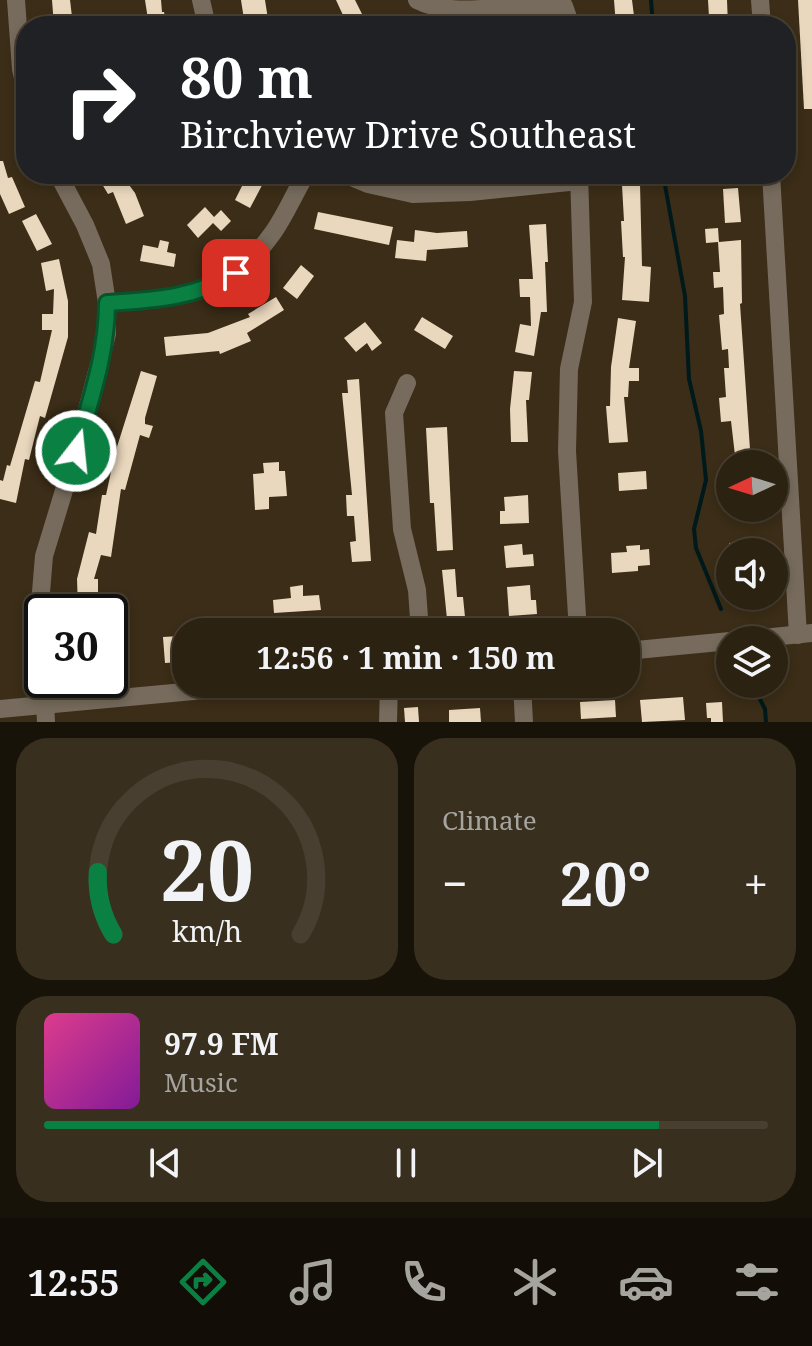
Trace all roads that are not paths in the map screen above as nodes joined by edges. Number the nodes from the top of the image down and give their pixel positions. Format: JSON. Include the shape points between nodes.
{"nodes":[{"id":1,"x":417,"y":0,"type":"edge"},
{"id":2,"x":568,"y":16,"type":"edge"},
{"id":3,"x":63,"y":184,"type":"edge"},
{"id":4,"x":300,"y":184,"type":"edge"},
{"id":5,"x":368,"y":184,"type":"edge"},
{"id":6,"x":517,"y":184,"type":"edge"},
{"id":7,"x":579,"y":184,"type":"edge"},
{"id":8,"x":772,"y":184,"type":"edge"},
{"id":9,"x":107,"y":303,"type":"junction"},
{"id":10,"x":407,"y":383,"type":"dead end"},
{"id":11,"x":41,"y":594,"type":"edge"},
{"id":12,"x":419,"y":618,"type":"edge"},
{"id":13,"x":577,"y":618,"type":"edge"},
{"id":14,"x":805,"y":634,"type":"edge"},
{"id":15,"x":716,"y":642,"type":"edge"},
{"id":16,"x":640,"y":650,"type":"edge"},
{"id":17,"x":172,"y":697,"type":"edge"},
{"id":18,"x":389,"y":698,"type":"edge"},
{"id":19,"x":523,"y":698,"type":"edge"},
{"id":20,"x":0,"y":709,"type":"edge"},
{"id":21,"x":46,"y":713,"type":"edge"},
{"id":22,"x":388,"y":722,"type":"edge"},
{"id":23,"x":524,"y":722,"type":"edge"}],
"edges":[{"from":1,"to":2,"type":"street","via":[[450,7],[548,0],[564,6]]},
{"from":3,"to":9,"type":"street","via":[[101,264]]},
{"from":4,"to":9,"type":"street","via":[[272,234],[236,273],[217,285],[164,299]]},
{"from":5,"to":6,"type":"street","via":[[413,194]]},
{"from":7,"to":13,"type":"street","via":[[583,302],[569,369],[567,451]]},
{"from":8,"to":14,"type":"street"},
{"from":9,"to":11,"type":"street","via":[[101,362],[44,556]]},
{"from":10,"to":12,"type":"street","via":[[394,413],[402,529]]},
{"from":15,"to":16,"type":"street"},
{"from":17,"to":21,"type":"street"},
{"from":18,"to":22,"type":"street"},
{"from":19,"to":23,"type":"street"},
{"from":20,"to":21,"type":"street"}]}
